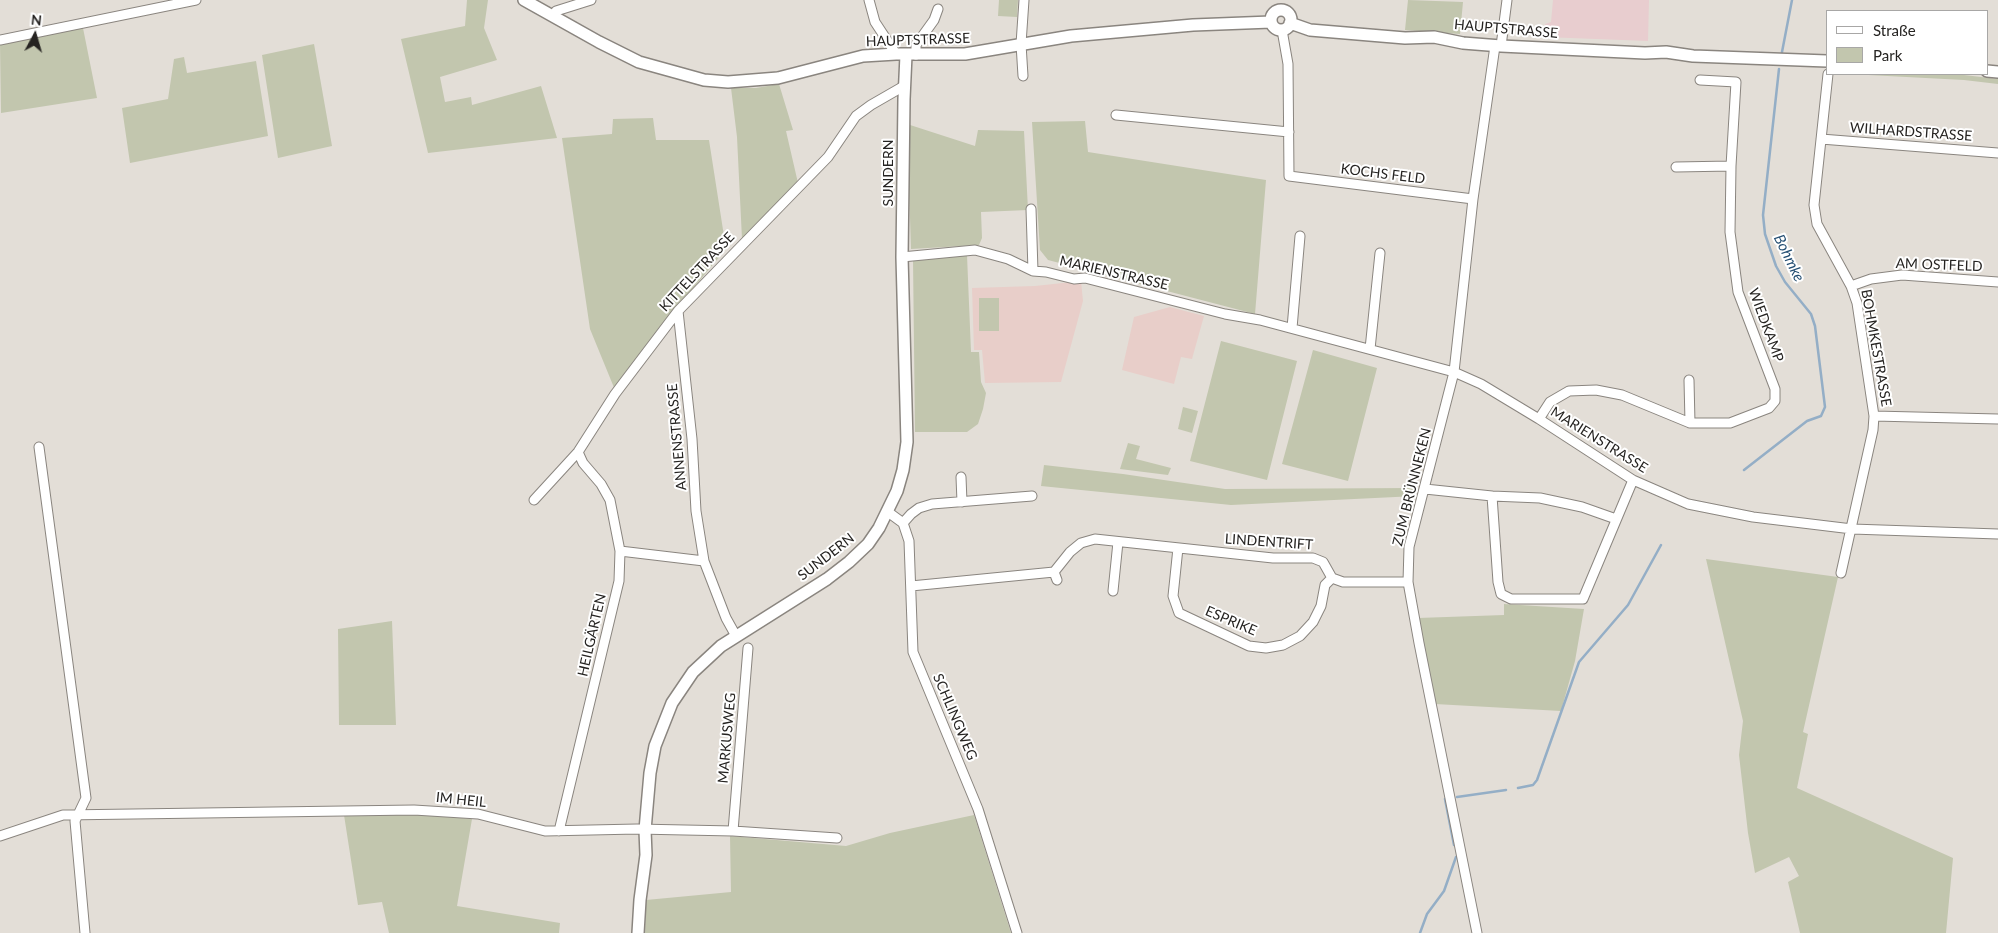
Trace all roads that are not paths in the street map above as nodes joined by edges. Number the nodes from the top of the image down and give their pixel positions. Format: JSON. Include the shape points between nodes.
{"nodes":[{"id":1,"x":196,"y":0,"type":"edge"},
{"id":2,"x":524,"y":0,"type":"edge"},
{"id":3,"x":591,"y":0,"type":"edge"},
{"id":4,"x":869,"y":0,"type":"edge"},
{"id":5,"x":1024,"y":0,"type":"edge"},
{"id":6,"x":1506,"y":0,"type":"edge"},
{"id":7,"x":1282,"y":5,"type":"edge"},
{"id":8,"x":938,"y":9,"type":"dead end"},
{"id":9,"x":553,"y":16,"type":"junction"},
{"id":10,"x":1271,"y":22,"type":"junction"},
{"id":11,"x":1286,"y":27,"type":"junction"},
{"id":12,"x":0,"y":40,"type":"edge"},
{"id":13,"x":1022,"y":44,"type":"junction"},
{"id":14,"x":1498,"y":46,"type":"junction"},
{"id":15,"x":906,"y":55,"type":"junction"},
{"id":16,"x":1826,"y":61,"type":"edge"},
{"id":17,"x":1828,"y":75,"type":"edge"},
{"id":18,"x":1024,"y":76,"type":"dead end"},
{"id":19,"x":1700,"y":80,"type":"dead end"},
{"id":20,"x":904,"y":86,"type":"junction"},
{"id":21,"x":1116,"y":115,"type":"dead end"},
{"id":22,"x":1289,"y":132,"type":"junction"},
{"id":23,"x":1821,"y":139,"type":"junction"},
{"id":24,"x":1998,"y":153,"type":"edge"},
{"id":25,"x":1730,"y":166,"type":"junction"},
{"id":26,"x":1676,"y":167,"type":"dead end"},
{"id":27,"x":1473,"y":199,"type":"junction"},
{"id":28,"x":1032,"y":208,"type":"dead end"},
{"id":29,"x":1300,"y":236,"type":"dead end"},
{"id":30,"x":1380,"y":252,"type":"dead end"},
{"id":31,"x":902,"y":257,"type":"junction"},
{"id":32,"x":1033,"y":271,"type":"junction"},
{"id":33,"x":1998,"y":282,"type":"edge"},
{"id":34,"x":1851,"y":286,"type":"junction"},
{"id":35,"x":678,"y":311,"type":"junction"},
{"id":36,"x":1292,"y":328,"type":"junction"},
{"id":37,"x":1370,"y":349,"type":"junction"},
{"id":38,"x":1454,"y":372,"type":"junction"},
{"id":39,"x":1689,"y":380,"type":"dead end"},
{"id":40,"x":1874,"y":416,"type":"junction"},
{"id":41,"x":1539,"y":419,"type":"junction"},
{"id":42,"x":1998,"y":419,"type":"edge"},
{"id":43,"x":1690,"y":424,"type":"junction"},
{"id":44,"x":39,"y":447,"type":"dead end"},
{"id":45,"x":578,"y":452,"type":"junction"},
{"id":46,"x":961,"y":477,"type":"dead end"},
{"id":47,"x":1633,"y":480,"type":"junction"},
{"id":48,"x":1425,"y":489,"type":"junction"},
{"id":49,"x":1032,"y":496,"type":"dead end"},
{"id":50,"x":1492,"y":496,"type":"junction"},
{"id":51,"x":534,"y":500,"type":"dead end"},
{"id":52,"x":962,"y":502,"type":"junction"},
{"id":53,"x":888,"y":512,"type":"junction"},
{"id":54,"x":1616,"y":519,"type":"junction"},
{"id":55,"x":903,"y":523,"type":"junction"},
{"id":56,"x":1852,"y":529,"type":"junction"},
{"id":57,"x":1998,"y":534,"type":"edge"},
{"id":58,"x":1118,"y":542,"type":"junction"},
{"id":59,"x":1178,"y":548,"type":"junction"},
{"id":60,"x":620,"y":551,"type":"junction"},
{"id":61,"x":704,"y":561,"type":"junction"},
{"id":62,"x":1841,"y":573,"type":"dead end"},
{"id":63,"x":1332,"y":578,"type":"junction"},
{"id":64,"x":1408,"y":582,"type":"junction"},
{"id":65,"x":910,"y":586,"type":"junction"},
{"id":66,"x":1113,"y":591,"type":"dead end"},
{"id":67,"x":736,"y":636,"type":"junction"},
{"id":68,"x":748,"y":648,"type":"dead end"},
{"id":69,"x":80,"y":815,"type":"junction"},
{"id":70,"x":644,"y":830,"type":"junction"},
{"id":71,"x":559,"y":831,"type":"junction"},
{"id":72,"x":733,"y":831,"type":"junction"},
{"id":73,"x":0,"y":836,"type":"edge"},
{"id":74,"x":837,"y":838,"type":"dead end"},
{"id":75,"x":85,"y":933,"type":"edge"},
{"id":76,"x":638,"y":933,"type":"edge"},
{"id":77,"x":1017,"y":933,"type":"edge"},
{"id":78,"x":1477,"y":933,"type":"edge"}],
"edges":[{"from":1,"to":12,"type":"street"},
{"from":2,"to":9,"type":"main road","name":"HAUPTSTRASSE"},
{"from":3,"to":9,"type":"street","via":[[556,11]]},
{"from":4,"to":15,"type":"street","via":[[875,22]]},
{"from":5,"to":13,"type":"street"},
{"from":6,"to":14,"type":"street","name":"ZUM BRÜNNEKEN"},
{"from":7,"to":10,"type":"main road"},
{"from":7,"to":11,"type":"main road","via":[[1289,15]]},
{"from":8,"to":15,"type":"street","via":[[934,20]]},
{"from":9,"to":15,"type":"main road","name":"HAUPTSTRASSE","via":[[639,62],[704,80],[774,79],[863,56]]},
{"from":10,"to":11,"type":"main road","via":[[1275,28]]},
{"from":10,"to":13,"type":"main road","name":"HAUPTSTRASSE","via":[[1193,25],[1071,36]]},
{"from":11,"to":14,"type":"main road","name":"HAUPTSTRASSE","via":[[1405,38],[1434,37]]},
{"from":11,"to":22,"type":"street"},
{"from":13,"to":15,"type":"main road","name":"HAUPTSTRASSE","via":[[965,54]]},
{"from":13,"to":18,"type":"street"},
{"from":14,"to":16,"type":"main road","name":"HAUPTSTRASSE"},
{"from":14,"to":27,"type":"street","name":"ZUM BRÜNNEKEN"},
{"from":15,"to":20,"type":"main road","name":"SUNDERN"},
{"from":17,"to":23,"type":"street","name":"BOHMKESTRASSE"},
{"from":19,"to":25,"type":"street","name":"WIEDKAMP","via":[[1736,82]]},
{"from":20,"to":31,"type":"main road","name":"SUNDERN"},
{"from":20,"to":35,"type":"street","name":"KITTELSTRASSE","via":[[856,116],[828,157]]},
{"from":21,"to":22,"type":"street"},
{"from":22,"to":27,"type":"street","name":"KOCHS FELD","via":[[1289,176]]},
{"from":23,"to":24,"type":"street","name":"WILHARDSTRASSE"},
{"from":23,"to":34,"type":"street","name":"BOHMKESTRASSE","via":[[1814,205],[1817,224]]},
{"from":25,"to":26,"type":"street"},
{"from":25,"to":43,"type":"street","name":"WIEDKAMP","via":[[1730,232],[1738,292],[1775,389],[1776,401],[1769,408],[1730,422]]},
{"from":27,"to":38,"type":"street","name":"ZUM BRÜNNEKEN"},
{"from":28,"to":32,"type":"street"},
{"from":29,"to":36,"type":"street"},
{"from":30,"to":37,"type":"street"},
{"from":31,"to":32,"type":"street","name":"MARIENSTRASSE","via":[[975,250],[1008,259]]},
{"from":31,"to":53,"type":"main road","name":"SUNDERN","via":[[907,442],[902,470]]},
{"from":32,"to":36,"type":"street","name":"MARIENSTRASSE","via":[[1085,278]]},
{"from":33,"to":34,"type":"street","name":"AM OSTFELD","via":[[1902,275]]},
{"from":34,"to":40,"type":"street","name":"BOHMKESTRASSE"},
{"from":35,"to":45,"type":"street","name":"KITTELSTRASSE","via":[[615,394]]},
{"from":35,"to":61,"type":"street","name":"ANNENSTRASSE","via":[[696,511]]},
{"from":36,"to":37,"type":"street","name":"MARIENSTRASSE"},
{"from":37,"to":38,"type":"street","name":"MARIENSTRASSE"},
{"from":38,"to":41,"type":"street","name":"MARIENSTRASSE","via":[[1481,384]]},
{"from":38,"to":48,"type":"street","name":"ZUM BRÜNNEKEN"},
{"from":39,"to":43,"type":"street"},
{"from":40,"to":42,"type":"street"},
{"from":40,"to":56,"type":"street","name":"BOHMKESTRASSE"},
{"from":41,"to":43,"type":"street","name":"WIEDKAMP","via":[[1550,402],[1569,391],[1596,390],[1622,395]]},
{"from":41,"to":47,"type":"street","name":"MARIENSTRASSE"},
{"from":44,"to":69,"type":"street","via":[[86,798]]},
{"from":45,"to":51,"type":"street","name":"KITTELSTRASSE"},
{"from":45,"to":60,"type":"street","name":"HEILGÄRTEN","via":[[582,463],[610,500]]},
{"from":46,"to":52,"type":"street"},
{"from":47,"to":54,"type":"street"},
{"from":47,"to":56,"type":"street","name":"MARIENSTRASSE","via":[[1688,504],[1753,517]]},
{"from":48,"to":50,"type":"street"},
{"from":48,"to":64,"type":"street","name":"ZUM BRÜNNEKEN","via":[[1409,547]]},
{"from":49,"to":52,"type":"street"},
{"from":50,"to":54,"type":"street","via":[[1540,498],[1582,507]]},
{"from":50,"to":54,"type":"street","via":[[1498,582],[1501,594],[1511,599],[1583,599]]},
{"from":52,"to":55,"type":"street","via":[[925,506]]},
{"from":53,"to":55,"type":"street"},
{"from":53,"to":67,"type":"main road","name":"SUNDERN","via":[[868,544],[849,562]]},
{"from":55,"to":65,"type":"street","name":"SCHLINGWEG","via":[[909,541]]},
{"from":56,"to":57,"type":"street","name":"MARIENSTRASSE"},
{"from":56,"to":62,"type":"street","name":"BOHMKESTRASSE"},
{"from":58,"to":59,"type":"street","name":"LINDENTRIFT"},
{"from":58,"to":65,"type":"street","name":"LINDENTRIFT","via":[[1096,539],[1082,543],[1070,552],[1055,576]]},
{"from":58,"to":66,"type":"street"},
{"from":59,"to":63,"type":"street","name":"LINDENTRIFT","via":[[1273,558],[1313,558],[1323,562]]},
{"from":59,"to":63,"type":"street","name":"ESPRIKE","via":[[1173,596],[1179,613],[1248,646],[1284,645],[1300,636],[1313,622],[1321,606],[1325,585]]},
{"from":60,"to":61,"type":"street"},
{"from":60,"to":71,"type":"street","name":"HEILGÄRTEN","via":[[618,581]]},
{"from":61,"to":67,"type":"street","name":"ANNENSTRASSE"},
{"from":63,"to":64,"type":"street","via":[[1343,582]]},
{"from":64,"to":78,"type":"street","name":"ZUM BRÜNNEKEN"},
{"from":65,"to":77,"type":"street","name":"SCHLINGWEG","via":[[913,652],[978,809]]},
{"from":67,"to":70,"type":"main road","name":"SUNDERN","via":[[693,672],[664,719],[650,773]]},
{"from":68,"to":72,"type":"street","name":"MARKUSWEG"},
{"from":69,"to":71,"type":"street","name":"IM HEIL","via":[[430,810],[478,814],[545,831]]},
{"from":69,"to":73,"type":"street","name":"IM HEIL","via":[[63,815]]},
{"from":69,"to":75,"type":"street","via":[[75,821]]},
{"from":70,"to":71,"type":"street","name":"IM HEIL"},
{"from":70,"to":72,"type":"street","name":"IM HEIL"},
{"from":70,"to":76,"type":"main road","name":"SUNDERN","via":[[646,855]]},
{"from":72,"to":74,"type":"street","name":"IM HEIL"}]}
